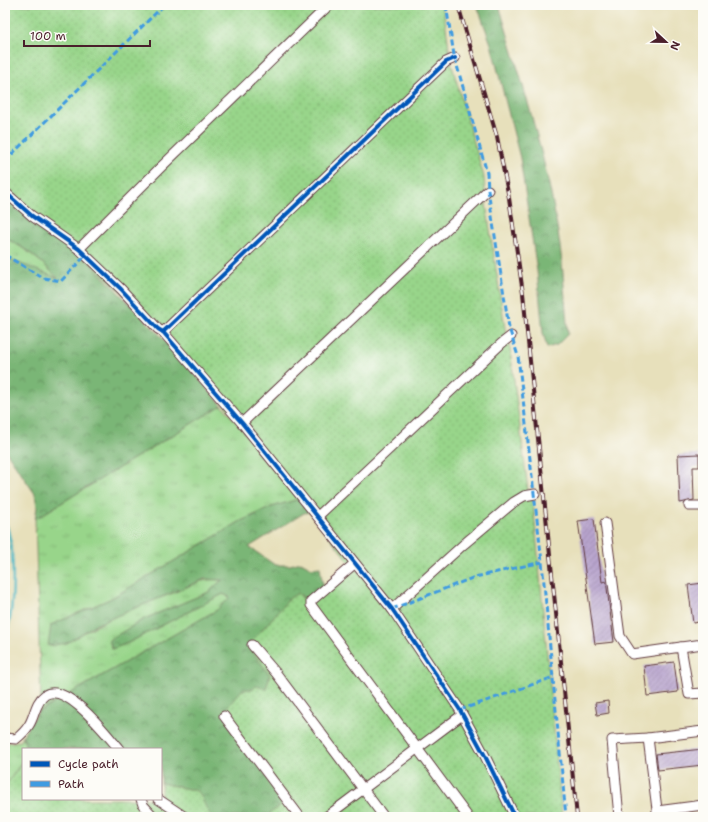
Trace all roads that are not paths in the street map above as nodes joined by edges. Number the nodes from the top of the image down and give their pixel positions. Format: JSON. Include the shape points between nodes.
{"nodes":[{"id":1,"x":330,"y":5,"type":"edge"},
{"id":2,"x":455,"y":58,"type":"dead end"},
{"id":3,"x":488,"y":190,"type":"dead end"},
{"id":4,"x":5,"y":192,"type":"edge"},
{"id":5,"x":79,"y":249,"type":"junction"},
{"id":6,"x":163,"y":332,"type":"junction"},
{"id":7,"x":511,"y":336,"type":"dead end"},
{"id":8,"x":242,"y":422,"type":"junction"},
{"id":9,"x":535,"y":494,"type":"dead end"},
{"id":10,"x":688,"y":506,"type":"dead end"},
{"id":11,"x":703,"y":506,"type":"edge"},
{"id":12,"x":318,"y":516,"type":"junction"},
{"id":13,"x":605,"y":523,"type":"dead end"},
{"id":14,"x":354,"y":564,"type":"junction"},
{"id":15,"x":392,"y":610,"type":"junction"},
{"id":16,"x":703,"y":644,"type":"edge"},
{"id":17,"x":252,"y":646,"type":"dead end"},
{"id":18,"x":681,"y":647,"type":"junction"},
{"id":19,"x":703,"y":693,"type":"edge"},
{"id":20,"x":462,"y":715,"type":"junction"},
{"id":21,"x":224,"y":716,"type":"dead end"},
{"id":22,"x":703,"y":731,"type":"edge"},
{"id":23,"x":5,"y":738,"type":"edge"},
{"id":24,"x":648,"y":738,"type":"junction"},
{"id":25,"x":118,"y":748,"type":"edge"},
{"id":26,"x":417,"y":749,"type":"junction"},
{"id":27,"x":363,"y":789,"type":"junction"},
{"id":28,"x":141,"y":800,"type":"edge"},
{"id":29,"x":160,"y":800,"type":"edge"},
{"id":30,"x":703,"y":805,"type":"edge"},
{"id":31,"x":657,"y":814,"type":"edge"},
{"id":32,"x":154,"y":817,"type":"edge"},
{"id":33,"x":185,"y":817,"type":"edge"},
{"id":34,"x":300,"y":817,"type":"edge"},
{"id":35,"x":326,"y":817,"type":"edge"},
{"id":36,"x":384,"y":817,"type":"edge"},
{"id":37,"x":468,"y":817,"type":"edge"},
{"id":38,"x":515,"y":817,"type":"edge"},
{"id":39,"x":619,"y":817,"type":"edge"}],
"edges":[{"from":1,"to":5,"type":"street"},
{"from":2,"to":6,"type":"street","via":[[446,62]]},
{"from":3,"to":8,"type":"street"},
{"from":4,"to":5,"type":"street","via":[[32,216]]},
{"from":5,"to":6,"type":"street"},
{"from":6,"to":8,"type":"street"},
{"from":7,"to":12,"type":"street"},
{"from":8,"to":12,"type":"street"},
{"from":9,"to":15,"type":"street","via":[[524,496],[514,502]]},
{"from":10,"to":11,"type":"street"},
{"from":12,"to":14,"type":"street"},
{"from":13,"to":18,"type":"street","via":[[620,636],[628,650],[632,654]]},
{"from":14,"to":15,"type":"street"},
{"from":14,"to":26,"type":"street","via":[[311,601],[310,605]]},
{"from":15,"to":20,"type":"street"},
{"from":16,"to":18,"type":"street"},
{"from":17,"to":27,"type":"street","via":[[276,673]]},
{"from":18,"to":19,"type":"street","via":[[689,694]]},
{"from":20,"to":26,"type":"street"},
{"from":20,"to":38,"type":"street"},
{"from":21,"to":34,"type":"street"},
{"from":22,"to":24,"type":"street"},
{"from":23,"to":25,"type":"street","via":[[16,739],[21,735],[29,725],[38,704],[46,695],[56,693],[73,700]]},
{"from":24,"to":31,"type":"street"},
{"from":24,"to":39,"type":"street","via":[[612,740]]},
{"from":26,"to":27,"type":"street"},
{"from":26,"to":37,"type":"street"},
{"from":27,"to":35,"type":"street"},
{"from":27,"to":36,"type":"street"},
{"from":28,"to":32,"type":"street"},
{"from":29,"to":33,"type":"street"},
{"from":30,"to":31,"type":"street"}]}
